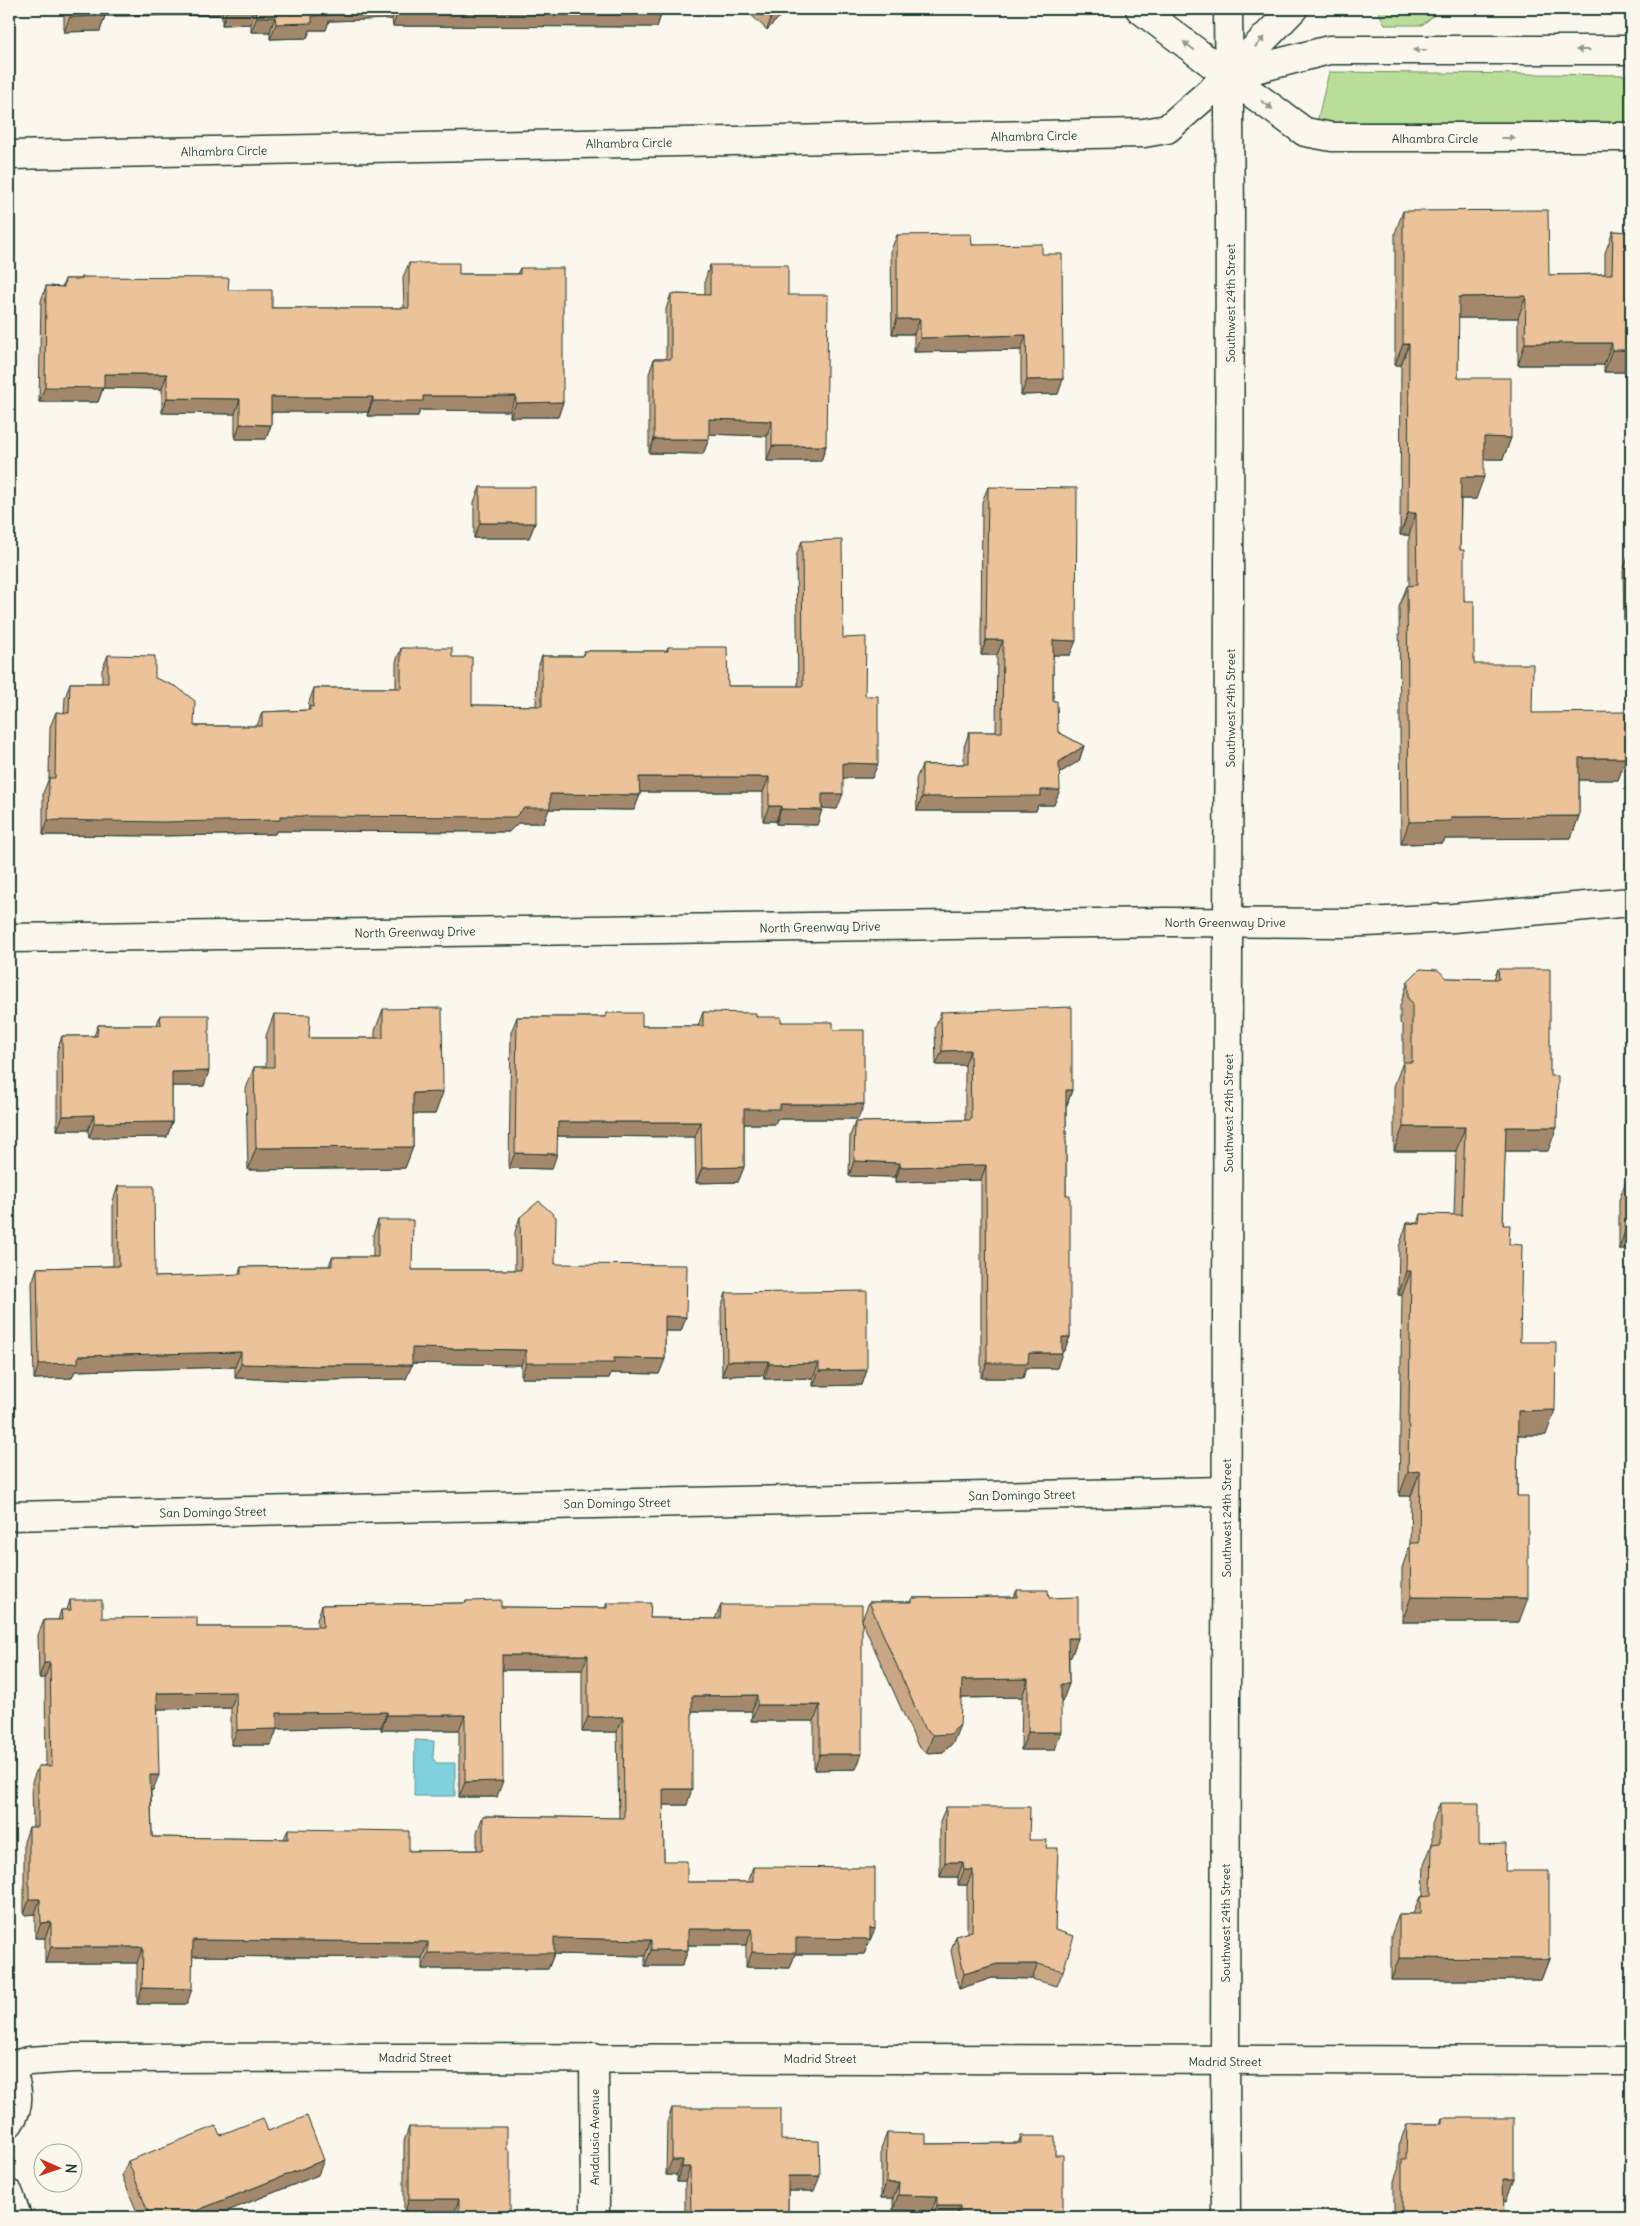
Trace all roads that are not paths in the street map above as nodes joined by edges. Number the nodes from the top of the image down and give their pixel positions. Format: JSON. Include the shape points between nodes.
{"nodes":[{"id":1,"x":1140,"y":9,"type":"edge"},
{"id":2,"x":1228,"y":9,"type":"edge"},
{"id":3,"x":1293,"y":9,"type":"edge"},
{"id":4,"x":1631,"y":50,"type":"edge"},
{"id":5,"x":1228,"y":76,"type":"junction"},
{"id":6,"x":1631,"y":137,"type":"edge"},
{"id":7,"x":9,"y":155,"type":"edge"},
{"id":8,"x":1631,"y":902,"type":"edge"},
{"id":9,"x":1228,"y":922,"type":"junction"},
{"id":10,"x":9,"y":938,"type":"edge"},
{"id":11,"x":1226,"y":1492,"type":"junction"},
{"id":12,"x":9,"y":1516,"type":"edge"},
{"id":13,"x":594,"y":2057,"type":"junction"},
{"id":14,"x":1224,"y":2061,"type":"junction"},
{"id":15,"x":1631,"y":2061,"type":"edge"},
{"id":16,"x":9,"y":2066,"type":"edge"},
{"id":17,"x":9,"y":2124,"type":"edge"},
{"id":18,"x":9,"y":2194,"type":"edge"},
{"id":19,"x":17,"y":2217,"type":"edge"},
{"id":20,"x":595,"y":2217,"type":"edge"},
{"id":21,"x":1226,"y":2217,"type":"edge"}],
"edges":[{"from":5,"to":1,"type":"street","one_way":true},
{"from":2,"to":5,"type":"street","name":"Southwest 24th Street"},
{"from":5,"to":3,"type":"street","one_way":true},
{"from":4,"to":5,"type":"street","name":"Alhambra Circle","one_way":true,"via":[[1329,50]]},
{"from":5,"to":6,"type":"street","name":"Alhambra Circle","one_way":true,"via":[[1305,132],[1332,138]]},
{"from":5,"to":7,"type":"street","name":"Alhambra Circle","via":[[1167,129],[1144,133]]},
{"from":5,"to":9,"type":"street","name":"Southwest 24th Street"},
{"from":8,"to":9,"type":"street","name":"North Greenway Drive","via":[[1453,918],[1344,923]]},
{"from":9,"to":10,"type":"street","name":"North Greenway Drive"},
{"from":9,"to":11,"type":"street","name":"Southwest 24th Street"},
{"from":11,"to":12,"type":"street","name":"San Domingo Street"},
{"from":11,"to":14,"type":"street","name":"Southwest 24th Street"},
{"from":13,"to":14,"type":"street","name":"Madrid Street"},
{"from":13,"to":16,"type":"street","name":"Madrid Street","via":[[74,2058],[29,2061]]},
{"from":13,"to":20,"type":"street","name":"Andalusia Avenue"},
{"from":14,"to":15,"type":"street","name":"Madrid Street"},
{"from":14,"to":21,"type":"street","name":"Southwest 24th Street"},
{"from":16,"to":17,"type":"street","via":[[17,2082],[18,2100]]},
{"from":18,"to":19,"type":"street"}]}
